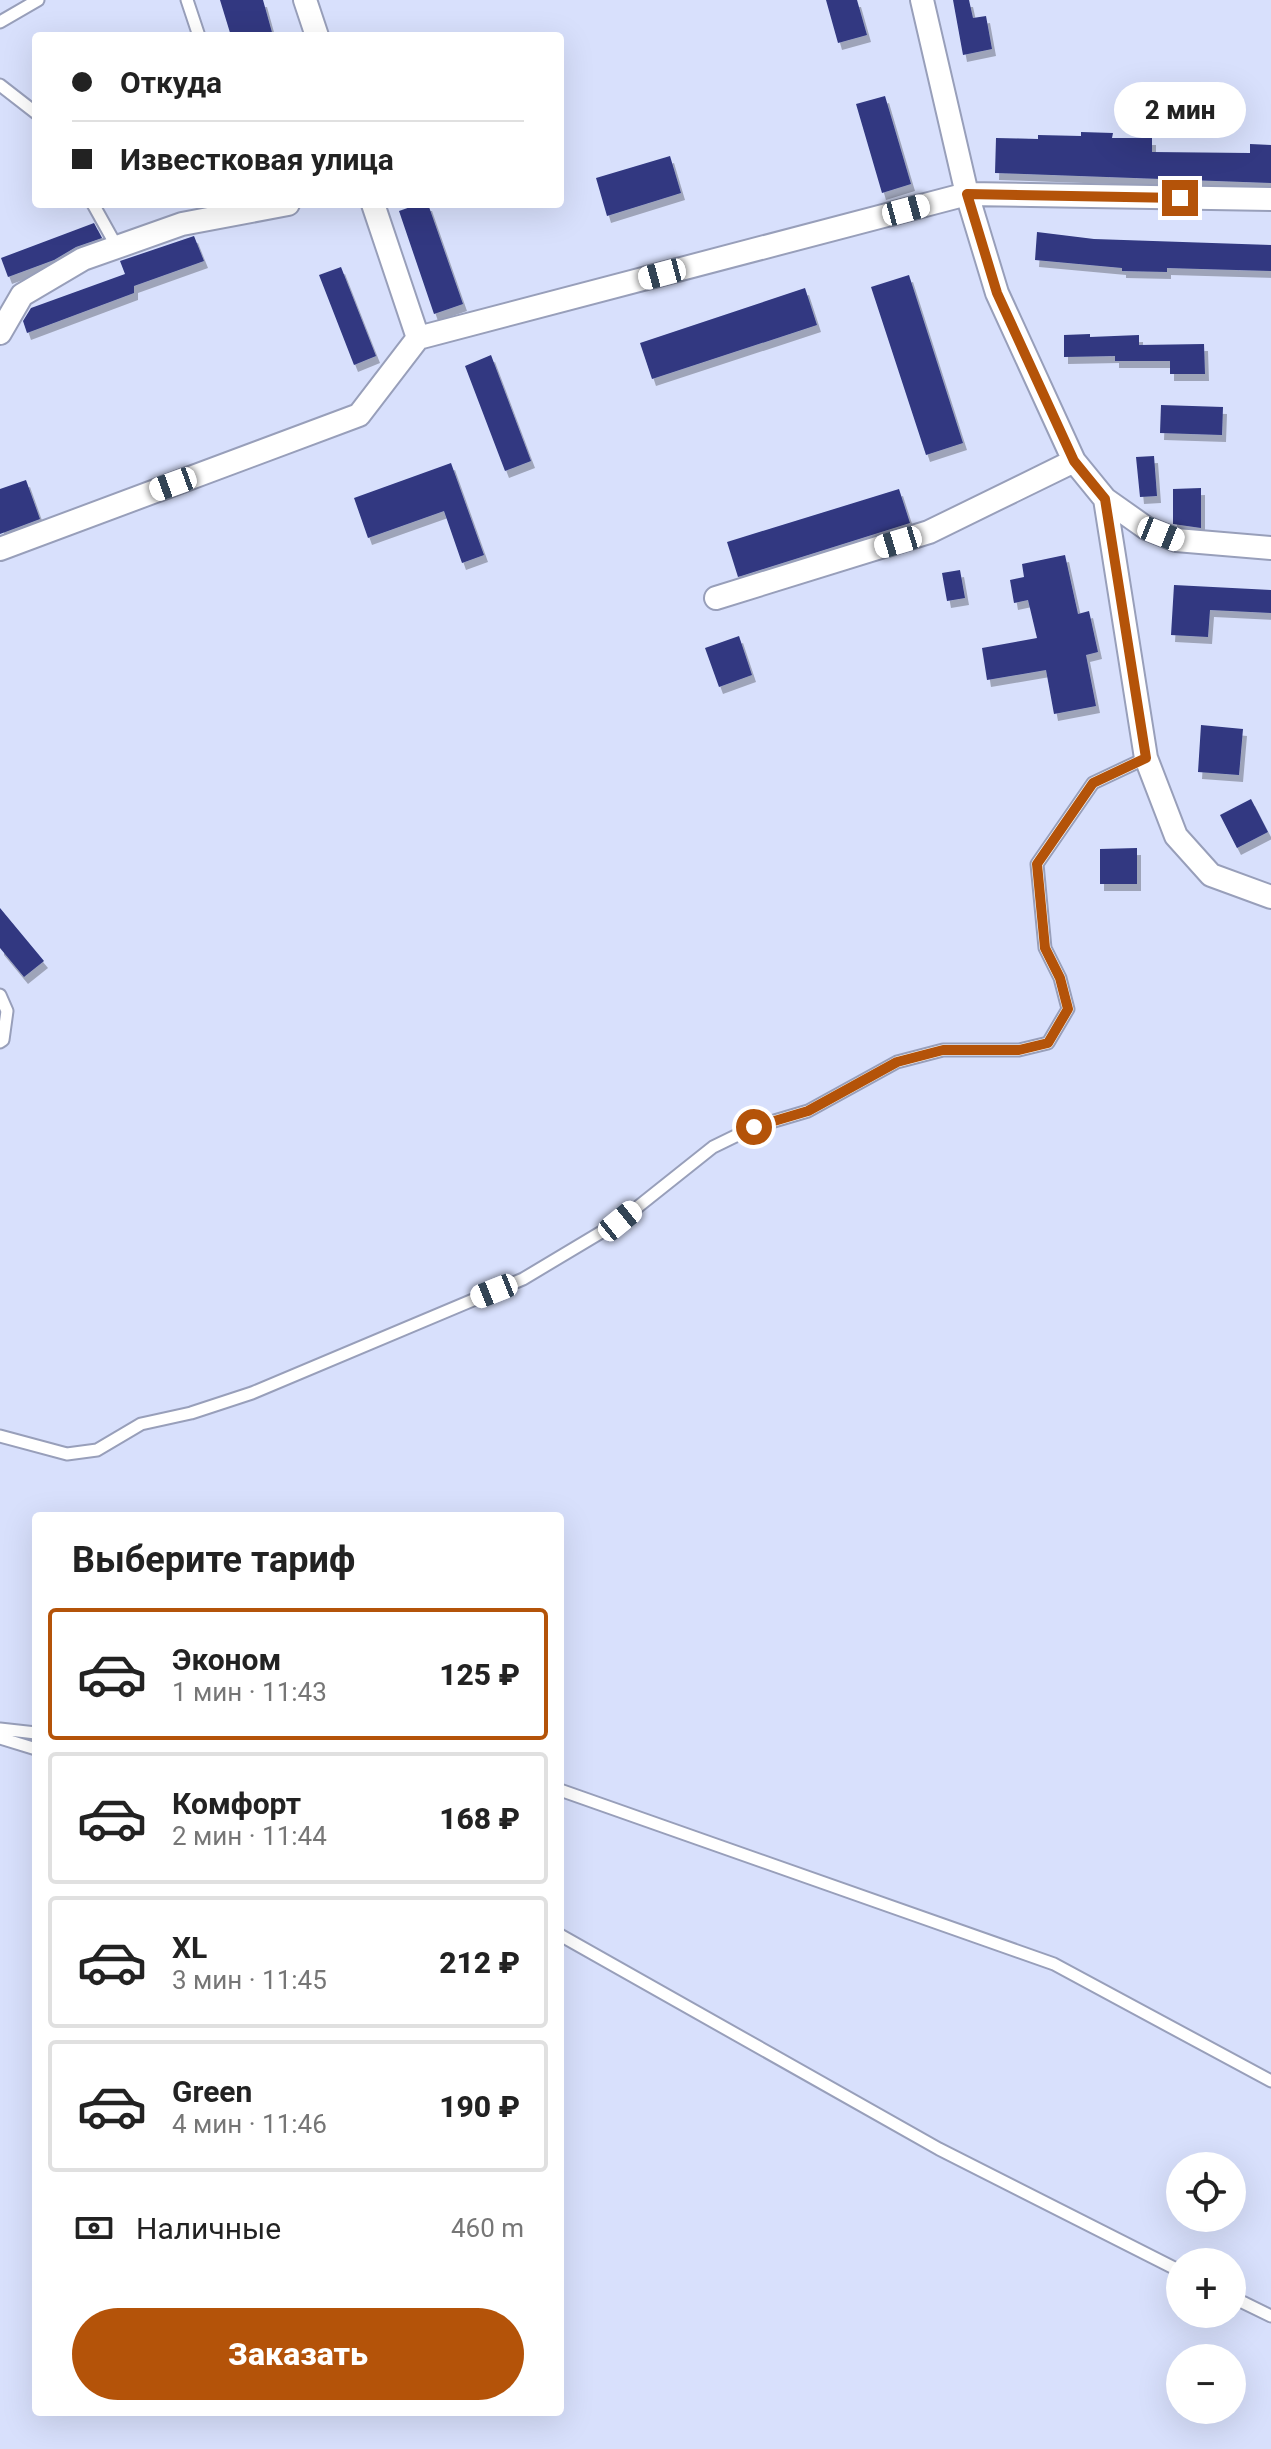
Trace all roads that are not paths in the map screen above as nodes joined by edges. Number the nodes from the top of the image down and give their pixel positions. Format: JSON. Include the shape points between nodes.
{"nodes":[{"id":1,"x":38,"y":0,"type":"edge"},
{"id":2,"x":187,"y":0,"type":"edge"},
{"id":3,"x":305,"y":0,"type":"edge"},
{"id":4,"x":922,"y":0,"type":"edge"},
{"id":5,"x":0,"y":22,"type":"edge"},
{"id":6,"x":198,"y":32,"type":"edge"},
{"id":7,"x":316,"y":32,"type":"edge"},
{"id":8,"x":0,"y":85,"type":"edge"},
{"id":9,"x":32,"y":110,"type":"edge"},
{"id":10,"x":967,"y":194,"type":"junction"},
{"id":11,"x":1271,"y":199,"type":"edge"},
{"id":12,"x":95,"y":208,"type":"edge"},
{"id":13,"x":267,"y":208,"type":"edge"},
{"id":14,"x":374,"y":208,"type":"edge"},
{"id":15,"x":117,"y":247,"type":"junction"},
{"id":16,"x":0,"y":333,"type":"edge"},
{"id":17,"x":418,"y":338,"type":"junction"},
{"id":18,"x":1074,"y":461,"type":"junction"},
{"id":19,"x":1105,"y":499,"type":"junction"},
{"id":20,"x":1271,"y":548,"type":"edge"},
{"id":21,"x":0,"y":549,"type":"edge"},
{"id":22,"x":716,"y":598,"type":"dead end"},
{"id":23,"x":1146,"y":758,"type":"junction"},
{"id":24,"x":1270,"y":897,"type":"edge"},
{"id":25,"x":0,"y":995,"type":"edge"},
{"id":26,"x":0,"y":1042,"type":"edge"},
{"id":27,"x":0,"y":1436,"type":"edge"},
{"id":28,"x":0,"y":1729,"type":"edge"},
{"id":29,"x":32,"y":1733,"type":"edge"},
{"id":30,"x":0,"y":1738,"type":"edge"},
{"id":31,"x":32,"y":1748,"type":"edge"},
{"id":32,"x":564,"y":1791,"type":"edge"},
{"id":33,"x":564,"y":1937,"type":"edge"},
{"id":34,"x":1271,"y":2081,"type":"edge"},
{"id":35,"x":1166,"y":2264,"type":"edge"},
{"id":36,"x":1246,"y":2304,"type":"edge"},
{"id":37,"x":1271,"y":2316,"type":"edge"}],
"edges":[{"from":1,"to":5,"type":"lane"},
{"from":2,"to":6,"type":"lane"},
{"from":3,"to":7,"type":"street"},
{"from":4,"to":10,"type":"street"},
{"from":8,"to":9,"type":"lane"},
{"from":10,"to":11,"type":"street"},
{"from":10,"to":17,"type":"street"},
{"from":10,"to":18,"type":"street","via":[[997,293]]},
{"from":12,"to":15,"type":"lane"},
{"from":13,"to":15,"type":"street","via":[[182,224]]},
{"from":14,"to":17,"type":"street"},
{"from":15,"to":16,"type":"street","via":[[83,259],[22,295]]},
{"from":17,"to":21,"type":"street","via":[[359,415]]},
{"from":18,"to":19,"type":"street"},
{"from":18,"to":22,"type":"street","via":[[929,532]]},
{"from":19,"to":20,"type":"street","via":[[1146,528],[1176,540]]},
{"from":19,"to":23,"type":"street"},
{"from":23,"to":24,"type":"street","via":[[1176,836],[1211,875]]},
{"from":23,"to":27,"type":"lane","via":[[1093,783],[1037,864],[1045,948],[1068,1009],[1048,1043],[1019,1050],[943,1050],[897,1062],[808,1111],[754,1127],[713,1147],[620,1221],[523,1279],[252,1393],[141,1424],[97,1450],[67,1454]]},
{"from":25,"to":26,"type":"lane","via":[[7,1011]]},
{"from":28,"to":29,"type":"lane"},
{"from":30,"to":31,"type":"lane"},
{"from":32,"to":34,"type":"lane","via":[[1054,1964]]},
{"from":33,"to":35,"type":"lane","via":[[939,2149]]},
{"from":36,"to":37,"type":"lane"}]}
